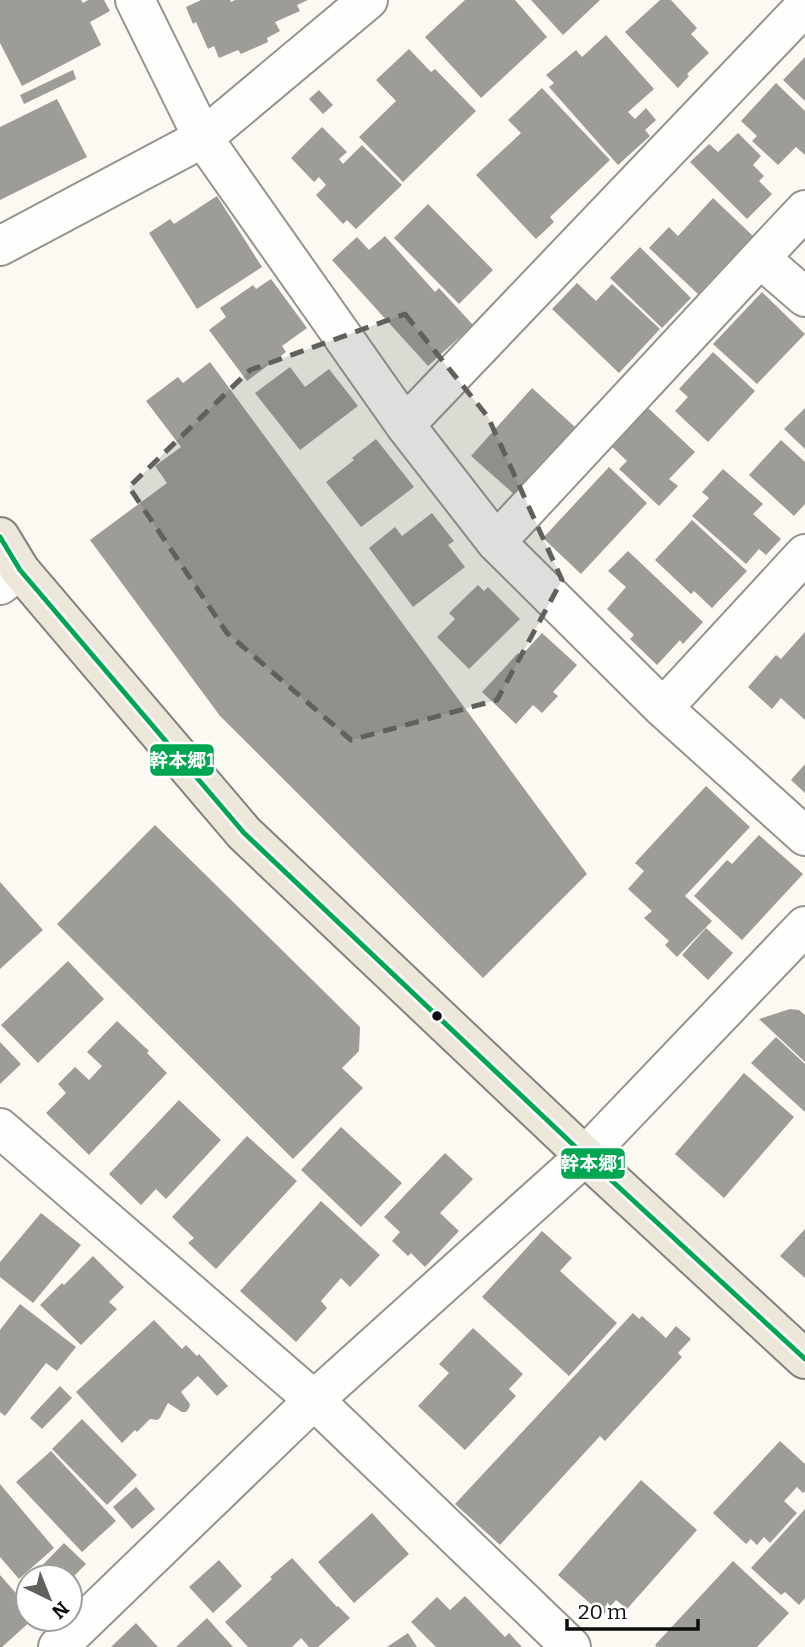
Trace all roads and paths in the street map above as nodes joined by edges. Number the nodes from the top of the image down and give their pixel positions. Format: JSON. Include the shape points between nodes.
{"nodes":[{"id":1,"x":135,"y":0,"type":"edge"},
{"id":2,"x":368,"y":0,"type":"edge"},
{"id":3,"x":805,"y":6,"type":"edge"},
{"id":4,"x":204,"y":138,"type":"junction"},
{"id":5,"x":805,"y":211,"type":"edge"},
{"id":6,"x":0,"y":246,"type":"edge"},
{"id":7,"x":760,"y":258,"type":"junction"},
{"id":8,"x":805,"y":297,"type":"edge"},
{"id":9,"x":405,"y":425,"type":"junction"},
{"id":10,"x":0,"y":537,"type":"edge"},
{"id":11,"x":496,"y":542,"type":"junction"},
{"id":12,"x":805,"y":554,"type":"edge"},
{"id":13,"x":10,"y":578,"type":"edge"},
{"id":14,"x":663,"y":708,"type":"junction"},
{"id":15,"x":805,"y":836,"type":"edge"},
{"id":16,"x":805,"y":926,"type":"edge"},
{"id":17,"x":0,"y":1128,"type":"edge"},
{"id":18,"x":585,"y":1156,"type":"junction"},
{"id":19,"x":805,"y":1359,"type":"edge"},
{"id":20,"x":314,"y":1400,"type":"junction"},
{"id":21,"x":58,"y":1647,"type":"edge"},
{"id":22,"x":571,"y":1647,"type":"edge"}],
"edges":[{"from":1,"to":4,"type":"street"},
{"from":2,"to":4,"type":"street"},
{"from":3,"to":9,"type":"street"},
{"from":4,"to":6,"type":"street"},
{"from":4,"to":9,"type":"street"},
{"from":5,"to":7,"type":"street"},
{"from":7,"to":8,"type":"street"},
{"from":7,"to":11,"type":"street"},
{"from":9,"to":11,"type":"street"},
{"from":10,"to":13,"type":"main road"},
{"from":11,"to":14,"type":"street"},
{"from":12,"to":14,"type":"street"},
{"from":13,"to":18,"type":"main road","via":[[244,833]]},
{"from":14,"to":15,"type":"street"},
{"from":16,"to":18,"type":"street"},
{"from":17,"to":20,"type":"street"},
{"from":18,"to":19,"type":"main road"},
{"from":18,"to":20,"type":"street"},
{"from":20,"to":21,"type":"street"},
{"from":20,"to":22,"type":"street"}]}
